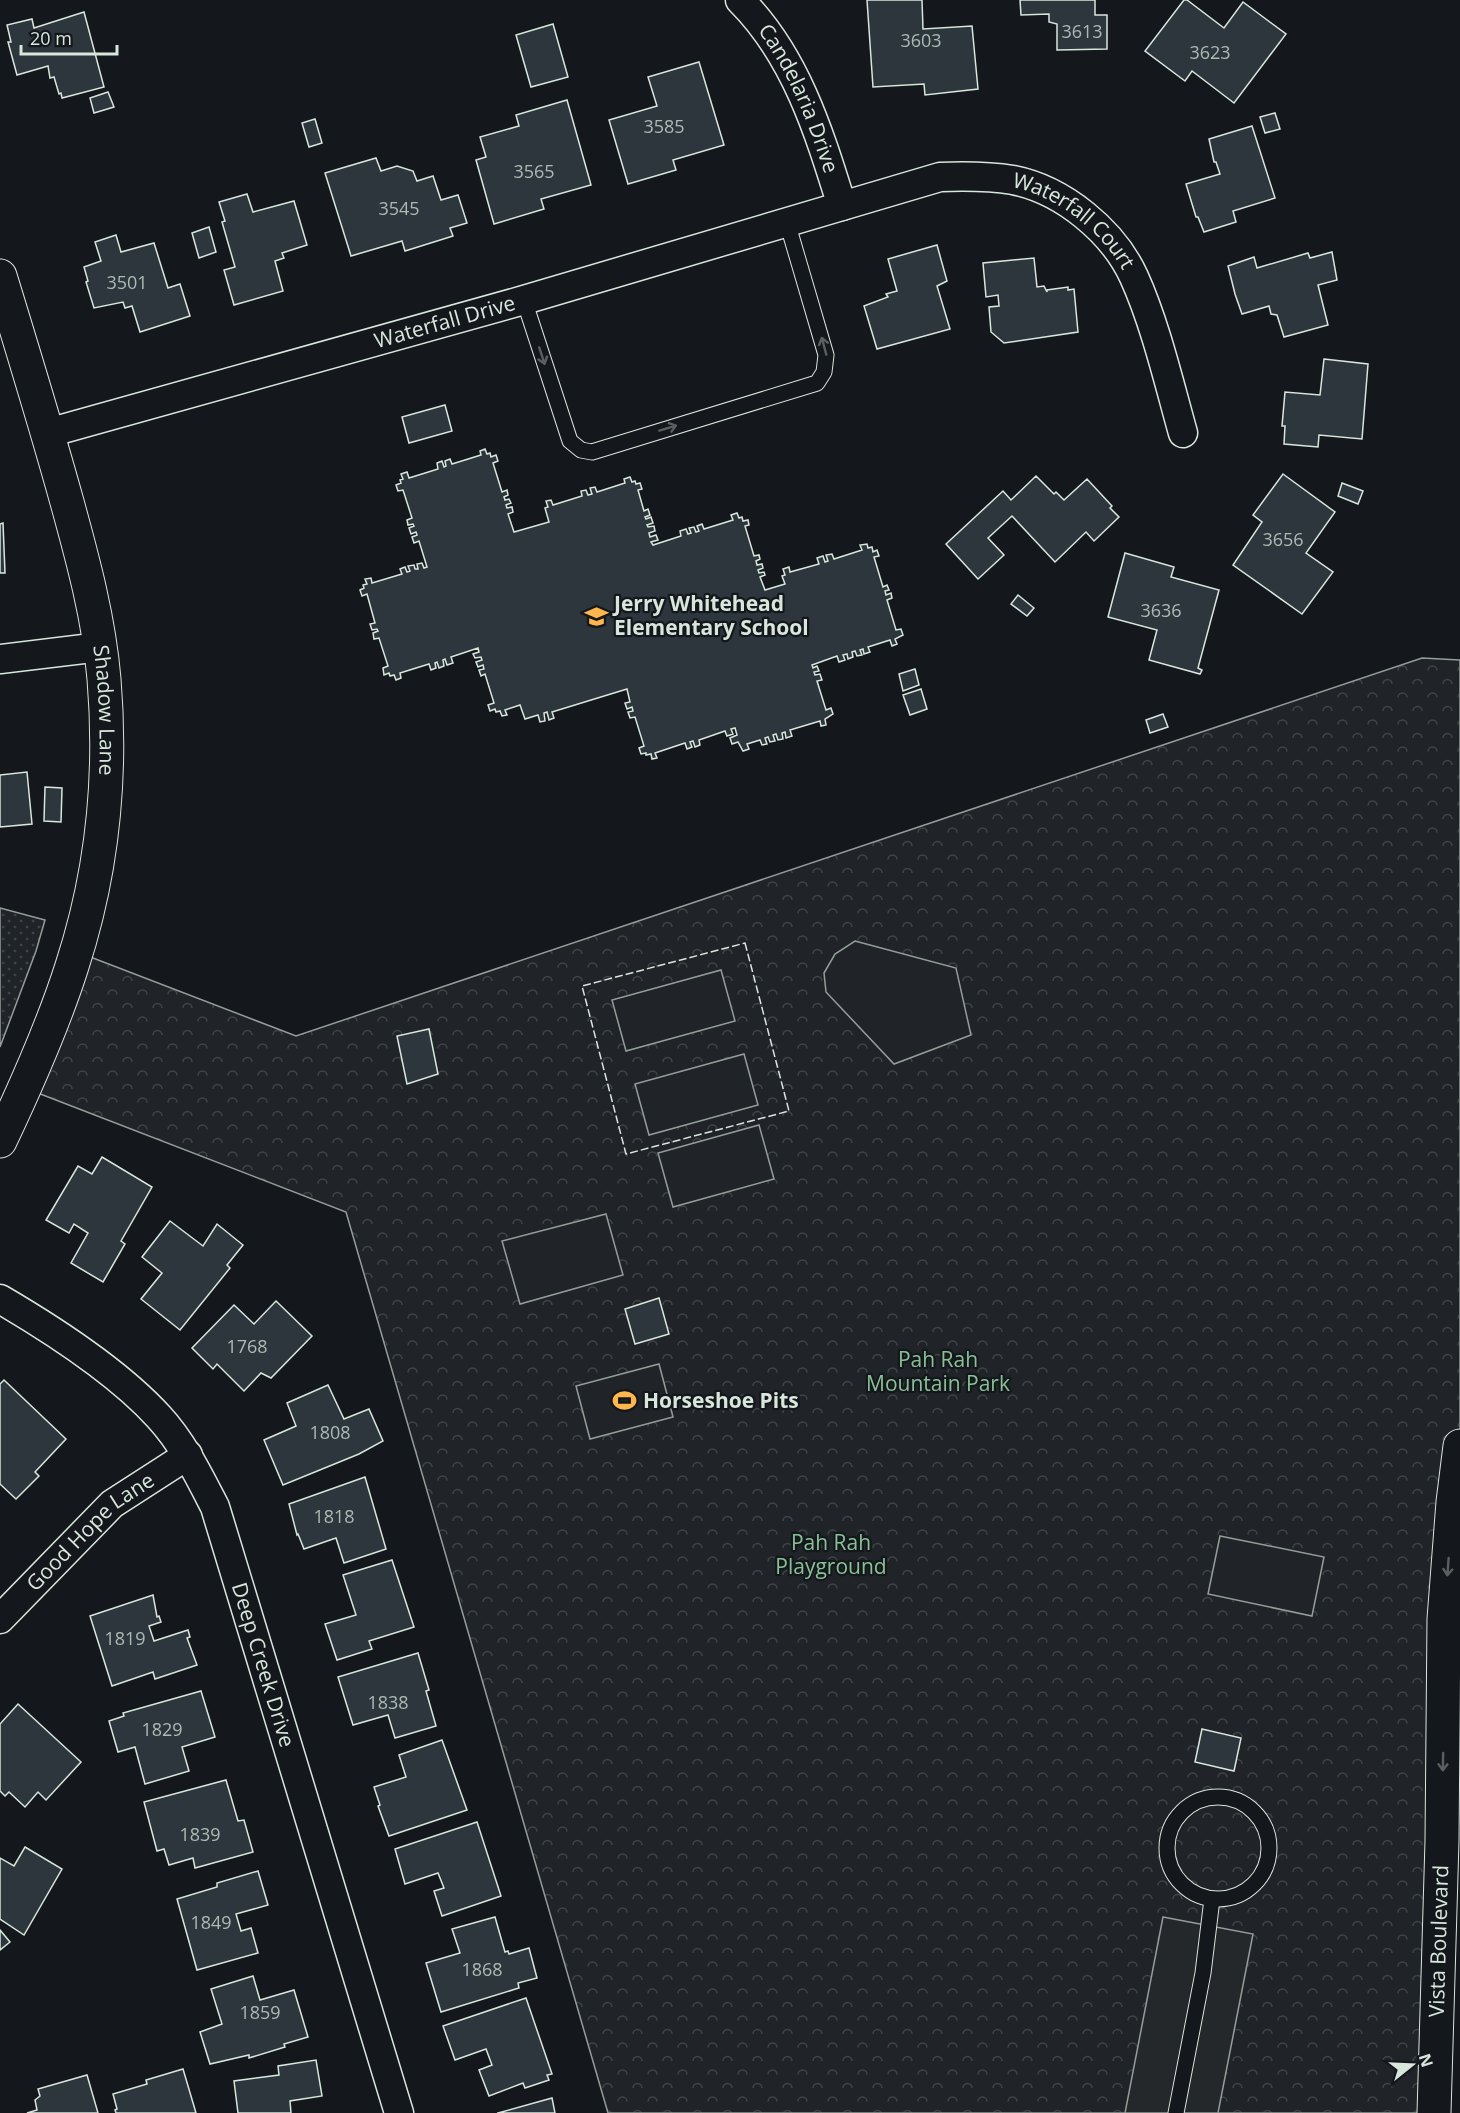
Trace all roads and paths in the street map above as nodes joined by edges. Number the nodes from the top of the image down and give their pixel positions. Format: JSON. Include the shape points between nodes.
{"nodes":[{"id":1,"x":740,"y":0,"type":"edge"},
{"id":2,"x":842,"y":206,"type":"junction"},
{"id":3,"x":787,"y":222,"type":"junction"},
{"id":4,"x":0,"y":276,"type":"edge"},
{"id":5,"x":524,"y":300,"type":"junction"},
{"id":6,"x":1183,"y":433,"type":"dead end"},
{"id":7,"x":48,"y":434,"type":"junction"},
{"id":8,"x":100,"y":647,"type":"junction"},
{"id":9,"x":0,"y":659,"type":"edge"},
{"id":10,"x":0,"y":1141,"type":"edge"},
{"id":11,"x":0,"y":1299,"type":"edge"},
{"id":12,"x":1460,"y":1446,"type":"edge"},
{"id":13,"x":188,"y":1455,"type":"junction"},
{"id":14,"x":0,"y":1619,"type":"edge"},
{"id":15,"x":1212,"y":1899,"type":"junction"},
{"id":16,"x":399,"y":2113,"type":"edge"},
{"id":17,"x":1176,"y":2113,"type":"edge"},
{"id":18,"x":1434,"y":2113,"type":"edge"}],
"edges":[{"from":1,"to":2,"type":"street","name":"Candelaria Drive","via":[[781,52],[807,100]]},
{"from":2,"to":3,"type":"street","name":"Waterfall Drive"},
{"from":2,"to":6,"type":"street","name":"Waterfall Court","via":[[940,177],[979,175],[1016,181],[1050,193],[1083,214],[1112,242],[1133,275]]},
{"from":3,"to":5,"type":"street","name":"Waterfall Drive"},
{"from":5,"to":3,"type":"lane","one_way":true,"via":[[570,441],[581,450],[592,452],[817,383],[824,372],[826,355]]},
{"from":4,"to":7,"type":"street","name":"Shadow Lane"},
{"from":5,"to":7,"type":"street","name":"Waterfall Drive"},
{"from":7,"to":8,"type":"street","name":"Shadow Lane","via":[[90,589]]},
{"from":8,"to":9,"type":"street"},
{"from":8,"to":10,"type":"street","name":"Shadow Lane","via":[[107,750],[102,830],[90,898],[72,966],[28,1081]]},
{"from":11,"to":13,"type":"street","name":"Deep Creek Drive","via":[[126,1383]]},
{"from":12,"to":18,"type":"street","name":"Vista Boulevard","one_way":true,"via":[[1444,1619]]},
{"from":13,"to":14,"type":"street","name":"Good Hope Lane","via":[[112,1504]]},
{"from":13,"to":16,"type":"street","name":"Deep Creek Drive","via":[[215,1507]]},
{"from":15,"to":15,"type":"lane","via":[[1243,1893],[1256,1883],[1269,1853],[1268,1837],[1252,1809],[1222,1797],[1190,1805],[1169,1833],[1167,1851],[1171,1868],[1181,1883],[1195,1894]]},
{"from":15,"to":17,"type":"lane","via":[[1203,1973]]}]}
